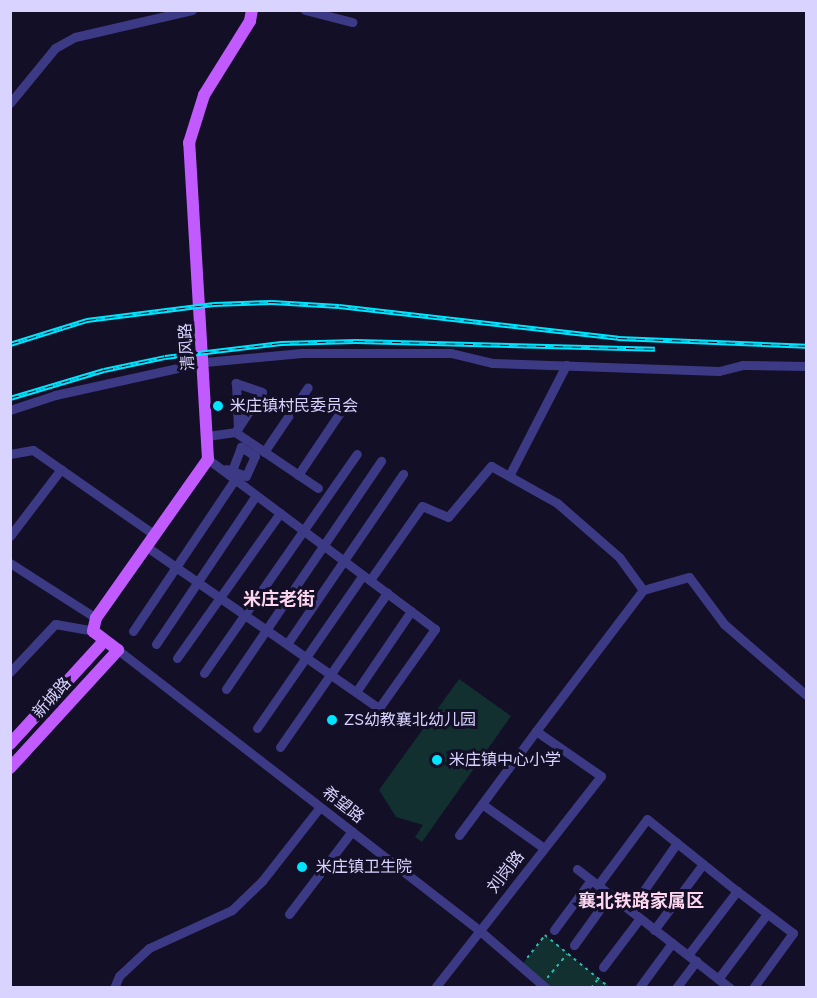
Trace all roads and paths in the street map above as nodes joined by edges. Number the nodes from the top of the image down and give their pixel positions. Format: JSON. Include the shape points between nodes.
{"nodes":[{"id":1,"x":192,"y":10,"type":"edge"},
{"id":2,"x":252,"y":10,"type":"edge"},
{"id":3,"x":305,"y":10,"type":"edge"},
{"id":4,"x":352,"y":22,"type":"dead end"},
{"id":5,"x":10,"y":103,"type":"edge"},
{"id":6,"x":205,"y":362,"type":"junction"},
{"id":7,"x":566,"y":365,"type":"junction"},
{"id":8,"x":807,"y":366,"type":"edge"},
{"id":9,"x":308,"y":387,"type":"dead end"},
{"id":10,"x":345,"y":405,"type":"dead end"},
{"id":11,"x":10,"y":410,"type":"edge"},
{"id":12,"x":236,"y":430,"type":"junction"},
{"id":13,"x":207,"y":436,"type":"junction"},
{"id":14,"x":264,"y":452,"type":"junction"},
{"id":15,"x":10,"y":454,"type":"edge"},
{"id":16,"x":357,"y":454,"type":"dead end"},
{"id":17,"x":381,"y":461,"type":"dead end"},
{"id":18,"x":213,"y":463,"type":"junction"},
{"id":19,"x":61,"y":470,"type":"junction"},
{"id":20,"x":403,"y":474,"type":"dead end"},
{"id":21,"x":234,"y":475,"type":"junction"},
{"id":22,"x":298,"y":475,"type":"junction"},
{"id":23,"x":509,"y":476,"type":"junction"},
{"id":24,"x":318,"y":488,"type":"dead end"},
{"id":25,"x":256,"y":495,"type":"junction"},
{"id":26,"x":280,"y":513,"type":"junction"},
{"id":27,"x":303,"y":531,"type":"junction"},
{"id":28,"x":155,"y":535,"type":"junction"},
{"id":29,"x":10,"y":536,"type":"edge"},
{"id":30,"x":324,"y":546,"type":"junction"},
{"id":31,"x":147,"y":547,"type":"junction"},
{"id":32,"x":345,"y":561,"type":"junction"},
{"id":33,"x":10,"y":563,"type":"edge"},
{"id":34,"x":176,"y":567,"type":"junction"},
{"id":35,"x":367,"y":578,"type":"junction"},
{"id":36,"x":198,"y":582,"type":"junction"},
{"id":37,"x":643,"y":590,"type":"junction"},
{"id":38,"x":387,"y":593,"type":"junction"},
{"id":39,"x":220,"y":597,"type":"junction"},
{"id":40,"x":411,"y":611,"type":"junction"},
{"id":41,"x":244,"y":614,"type":"junction"},
{"id":42,"x":95,"y":625,"type":"junction"},
{"id":43,"x":267,"y":630,"type":"junction"},
{"id":44,"x":133,"y":631,"type":"dead end"},
{"id":45,"x":104,"y":641,"type":"junction"},
{"id":46,"x":156,"y":644,"type":"dead end"},
{"id":47,"x":287,"y":644,"type":"junction"},
{"id":48,"x":117,"y":650,"type":"junction"},
{"id":49,"x":306,"y":657,"type":"junction"},
{"id":50,"x":177,"y":658,"type":"dead end"},
{"id":51,"x":10,"y":672,"type":"edge"},
{"id":52,"x":204,"y":673,"type":"dead end"},
{"id":53,"x":330,"y":674,"type":"junction"},
{"id":54,"x":226,"y":689,"type":"dead end"},
{"id":55,"x":356,"y":692,"type":"junction"},
{"id":56,"x":807,"y":694,"type":"edge"},
{"id":57,"x":257,"y":729,"type":"dead end"},
{"id":58,"x":536,"y":731,"type":"junction"},
{"id":59,"x":10,"y":744,"type":"edge"},
{"id":60,"x":280,"y":747,"type":"dead end"},
{"id":61,"x":10,"y":768,"type":"edge"},
{"id":62,"x":482,"y":804,"type":"junction"},
{"id":63,"x":320,"y":807,"type":"junction"},
{"id":64,"x":352,"y":831,"type":"junction"},
{"id":65,"x":459,"y":835,"type":"dead end"},
{"id":66,"x":677,"y":843,"type":"junction"},
{"id":67,"x":544,"y":848,"type":"junction"},
{"id":68,"x":703,"y":864,"type":"junction"},
{"id":69,"x":577,"y":869,"type":"dead end"},
{"id":70,"x":595,"y":883,"type":"junction"},
{"id":71,"x":737,"y":891,"type":"junction"},
{"id":72,"x":610,"y":895,"type":"junction"},
{"id":73,"x":630,"y":910,"type":"junction"},
{"id":74,"x":289,"y":914,"type":"dead end"},
{"id":75,"x":767,"y":914,"type":"junction"},
{"id":76,"x":640,"y":918,"type":"junction"},
{"id":77,"x":479,"y":930,"type":"junction"},
{"id":78,"x":554,"y":930,"type":"dead end"},
{"id":79,"x":654,"y":930,"type":"junction"},
{"id":80,"x":672,"y":943,"type":"junction"},
{"id":81,"x":574,"y":945,"type":"dead end"},
{"id":82,"x":568,"y":954,"type":"junction"},
{"id":83,"x":692,"y":958,"type":"junction"},
{"id":84,"x":521,"y":966,"type":"junction"},
{"id":85,"x":603,"y":967,"type":"dead end"},
{"id":86,"x":599,"y":979,"type":"junction"},
{"id":87,"x":718,"y":979,"type":"junction"},
{"id":88,"x":545,"y":986,"type":"edge"},
{"id":89,"x":114,"y":987,"type":"edge"},
{"id":90,"x":435,"y":987,"type":"edge"},
{"id":91,"x":591,"y":987,"type":"edge"},
{"id":92,"x":610,"y":987,"type":"edge"},
{"id":93,"x":639,"y":987,"type":"edge"},
{"id":94,"x":676,"y":987,"type":"edge"},
{"id":95,"x":730,"y":987,"type":"edge"},
{"id":96,"x":753,"y":987,"type":"edge"}],
"edges":[{"from":1,"to":5,"type":"street","via":[[75,37],[55,48]]},
{"from":2,"to":6,"type":"main road","name":"清风路","via":[[250,21],[204,95],[189,142]]},
{"from":3,"to":4,"type":"street"},
{"from":6,"to":7,"type":"street","via":[[341,351],[451,353],[492,363]]},
{"from":6,"to":11,"type":"street","via":[[55,395]]},
{"from":6,"to":13,"type":"main road","name":"清风路"},
{"from":7,"to":8,"type":"street","via":[[719,370],[743,365]]},
{"from":7,"to":23,"type":"street"},
{"from":9,"to":14,"type":"street"},
{"from":10,"to":22,"type":"street"},
{"from":12,"to":12,"type":"street","via":[[262,392],[236,383],[237,406]]},
{"from":12,"to":13,"type":"street"},
{"from":12,"to":14,"type":"street"},
{"from":13,"to":18,"type":"main road","name":"清风路"},
{"from":14,"to":22,"type":"street"},
{"from":15,"to":19,"type":"street","via":[[33,450]]},
{"from":16,"to":27,"type":"street"},
{"from":17,"to":30,"type":"street"},
{"from":18,"to":21,"type":"street"},
{"from":18,"to":28,"type":"main road"},
{"from":19,"to":28,"type":"street"},
{"from":19,"to":29,"type":"street"},
{"from":20,"to":32,"type":"street"},
{"from":21,"to":25,"type":"street"},
{"from":21,"to":34,"type":"street"},
{"from":22,"to":24,"type":"street"},
{"from":23,"to":35,"type":"street","via":[[491,466],[486,468],[448,517],[422,506]]},
{"from":23,"to":37,"type":"street","via":[[557,503],[619,557]]},
{"from":25,"to":26,"type":"street"},
{"from":25,"to":36,"type":"street"},
{"from":26,"to":27,"type":"street"},
{"from":26,"to":39,"type":"street"},
{"from":27,"to":30,"type":"street"},
{"from":27,"to":41,"type":"street"},
{"from":28,"to":31,"type":"main road"},
{"from":30,"to":32,"type":"street"},
{"from":30,"to":43,"type":"street"},
{"from":31,"to":34,"type":"street"},
{"from":31,"to":42,"type":"main road"},
{"from":32,"to":35,"type":"street"},
{"from":32,"to":47,"type":"street"},
{"from":33,"to":42,"type":"street"},
{"from":34,"to":36,"type":"street"},
{"from":34,"to":44,"type":"street"},
{"from":35,"to":38,"type":"street"},
{"from":35,"to":49,"type":"street"},
{"from":36,"to":39,"type":"street"},
{"from":36,"to":46,"type":"street"},
{"from":37,"to":56,"type":"street","via":[[688,577],[724,624]]},
{"from":37,"to":58,"type":"street"},
{"from":38,"to":40,"type":"street"},
{"from":38,"to":53,"type":"street"},
{"from":39,"to":41,"type":"street"},
{"from":39,"to":50,"type":"street"},
{"from":40,"to":55,"type":"street"},
{"from":40,"to":55,"type":"street","via":[[435,629],[379,708]]},
{"from":41,"to":43,"type":"street"},
{"from":41,"to":52,"type":"street"},
{"from":42,"to":45,"type":"main road"},
{"from":42,"to":51,"type":"street","via":[[55,624]]},
{"from":43,"to":47,"type":"street"},
{"from":43,"to":54,"type":"street"},
{"from":45,"to":48,"type":"main road"},
{"from":45,"to":59,"type":"main road","name":"新城路"},
{"from":47,"to":49,"type":"street"},
{"from":48,"to":61,"type":"main road","name":"新城路"},
{"from":48,"to":63,"type":"street","name":"希望路"},
{"from":49,"to":53,"type":"street"},
{"from":49,"to":57,"type":"street"},
{"from":53,"to":55,"type":"street"},
{"from":53,"to":60,"type":"street"},
{"from":58,"to":62,"type":"street"},
{"from":58,"to":67,"type":"street","name":"刘岗路","via":[[601,776]]},
{"from":62,"to":65,"type":"street"},
{"from":62,"to":67,"type":"street"},
{"from":63,"to":64,"type":"street","name":"希望路"},
{"from":63,"to":89,"type":"street","via":[[262,881],[232,910],[149,948],[119,976]]},
{"from":64,"to":74,"type":"street"},
{"from":64,"to":77,"type":"street","name":"希望路"},
{"from":66,"to":68,"type":"street"},
{"from":66,"to":70,"type":"street","via":[[647,819]]},
{"from":66,"to":73,"type":"street"},
{"from":67,"to":77,"type":"street","name":"刘岗路"},
{"from":68,"to":71,"type":"street"},
{"from":68,"to":79,"type":"street"},
{"from":69,"to":70,"type":"street"},
{"from":70,"to":72,"type":"street"},
{"from":70,"to":78,"type":"street"},
{"from":71,"to":75,"type":"street"},
{"from":71,"to":83,"type":"street"},
{"from":72,"to":73,"type":"street"},
{"from":72,"to":81,"type":"street"},
{"from":73,"to":76,"type":"street"},
{"from":75,"to":87,"type":"street"},
{"from":75,"to":96,"type":"street","via":[[793,933]]},
{"from":76,"to":79,"type":"street"},
{"from":76,"to":85,"type":"street"},
{"from":77,"to":84,"type":"street","name":"希望路"},
{"from":77,"to":90,"type":"street","name":"刘岗路"},
{"from":79,"to":80,"type":"street"},
{"from":80,"to":83,"type":"street"},
{"from":80,"to":93,"type":"street"},
{"from":82,"to":84,"type":"path","via":[[545,935]]},
{"from":82,"to":86,"type":"path"},
{"from":82,"to":88,"type":"path"},
{"from":83,"to":87,"type":"street"},
{"from":83,"to":94,"type":"street"},
{"from":84,"to":88,"type":"street","name":"希望路"},
{"from":86,"to":91,"type":"path"},
{"from":86,"to":92,"type":"path"},
{"from":87,"to":95,"type":"street"}]}
